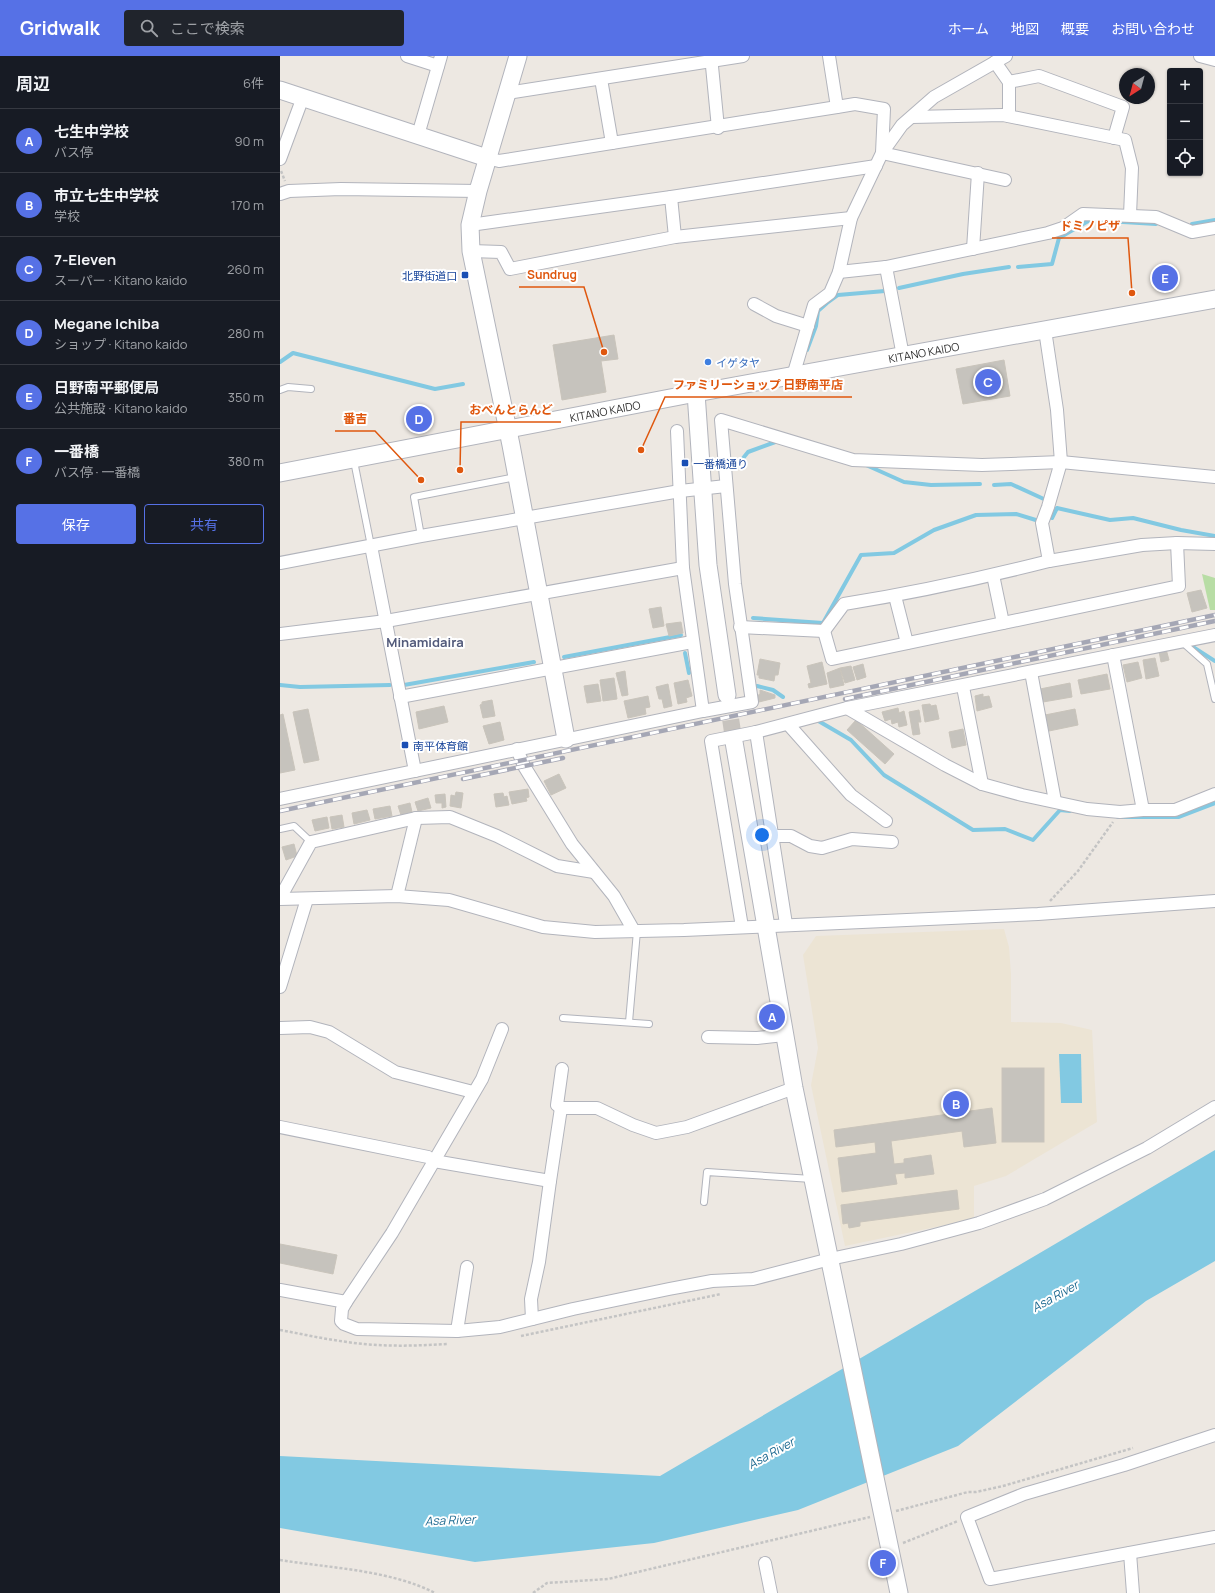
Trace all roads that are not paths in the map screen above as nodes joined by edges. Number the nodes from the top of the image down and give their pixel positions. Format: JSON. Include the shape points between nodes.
{"nodes":[{"id":1,"x":407,"y":56,"type":"edge"},
{"id":2,"x":518,"y":56,"type":"edge"},
{"id":3,"x":743,"y":56,"type":"edge"},
{"id":4,"x":829,"y":56,"type":"edge"},
{"id":5,"x":1006,"y":56,"type":"edge"},
{"id":6,"x":1200,"y":56,"type":"edge"},
{"id":7,"x":711,"y":58,"type":"edge"},
{"id":8,"x":1215,"y":60,"type":"edge"},
{"id":9,"x":440,"y":61,"type":"edge"},
{"id":10,"x":995,"y":62,"type":"junction"},
{"id":11,"x":601,"y":79,"type":"junction"},
{"id":12,"x":1009,"y":82,"type":"junction"},
{"id":13,"x":280,"y":90,"type":"edge"},
{"id":14,"x":507,"y":93,"type":"junction"},
{"id":15,"x":302,"y":97,"type":"junction"},
{"id":16,"x":837,"y":107,"type":"junction"},
{"id":17,"x":912,"y":116,"type":"junction"},
{"id":18,"x":1009,"y":116,"type":"junction"},
{"id":19,"x":718,"y":128,"type":"junction"},
{"id":20,"x":418,"y":135,"type":"junction"},
{"id":21,"x":1114,"y":138,"type":"junction"},
{"id":22,"x":612,"y":143,"type":"junction"},
{"id":23,"x":882,"y":153,"type":"junction"},
{"id":24,"x":487,"y":158,"type":"junction"},
{"id":25,"x":280,"y":159,"type":"edge"},
{"id":26,"x":876,"y":166,"type":"junction"},
{"id":27,"x":978,"y":173,"type":"junction"},
{"id":28,"x":1005,"y":180,"type":"dead end"},
{"id":29,"x":478,"y":191,"type":"junction"},
{"id":30,"x":280,"y":194,"type":"edge"},
{"id":31,"x":671,"y":197,"type":"junction"},
{"id":32,"x":1130,"y":215,"type":"junction"},
{"id":33,"x":851,"y":218,"type":"junction"},
{"id":34,"x":470,"y":225,"type":"junction"},
{"id":35,"x":1215,"y":228,"type":"edge"},
{"id":36,"x":675,"y":237,"type":"junction"},
{"id":37,"x":973,"y":249,"type":"junction"},
{"id":38,"x":471,"y":251,"type":"junction"},
{"id":39,"x":886,"y":267,"type":"junction"},
{"id":40,"x":839,"y":272,"type":"junction"},
{"id":41,"x":1215,"y":299,"type":"edge"},
{"id":42,"x":754,"y":304,"type":"dead end"},
{"id":43,"x":808,"y":326,"type":"junction"},
{"id":44,"x":1045,"y":330,"type":"junction"},
{"id":45,"x":903,"y":356,"type":"junction"},
{"id":46,"x":794,"y":376,"type":"junction"},
{"id":47,"x":311,"y":389,"type":"dead end"},
{"id":48,"x":280,"y":390,"type":"edge"},
{"id":49,"x":696,"y":393,"type":"junction"},
{"id":50,"x":508,"y":430,"type":"junction"},
{"id":51,"x":677,"y":431,"type":"dead end"},
{"id":52,"x":354,"y":460,"type":"junction"},
{"id":53,"x":1061,"y":462,"type":"junction"},
{"id":54,"x":280,"y":473,"type":"edge"},
{"id":55,"x":517,"y":477,"type":"junction"},
{"id":56,"x":1215,"y":477,"type":"edge"},
{"id":57,"x":726,"y":486,"type":"junction"},
{"id":58,"x":702,"y":488,"type":"junction"},
{"id":59,"x":680,"y":491,"type":"junction"},
{"id":60,"x":525,"y":518,"type":"junction"},
{"id":61,"x":421,"y":536,"type":"junction"},
{"id":62,"x":1177,"y":543,"type":"junction"},
{"id":63,"x":1215,"y":544,"type":"edge"},
{"id":64,"x":371,"y":546,"type":"junction"},
{"id":65,"x":1049,"y":560,"type":"junction"},
{"id":66,"x":280,"y":563,"type":"edge"},
{"id":67,"x":683,"y":568,"type":"junction"},
{"id":68,"x":993,"y":575,"type":"junction"},
{"id":69,"x":539,"y":593,"type":"junction"},
{"id":70,"x":895,"y":596,"type":"junction"},
{"id":71,"x":386,"y":621,"type":"junction"},
{"id":72,"x":1003,"y":623,"type":"junction"},
{"id":73,"x":740,"y":627,"type":"junction"},
{"id":74,"x":824,"y":631,"type":"junction"},
{"id":75,"x":280,"y":634,"type":"edge"},
{"id":76,"x":1215,"y":635,"type":"edge"},
{"id":77,"x":1181,"y":641,"type":"junction"},
{"id":78,"x":692,"y":642,"type":"junction"},
{"id":79,"x":907,"y":643,"type":"junction"},
{"id":80,"x":1112,"y":655,"type":"junction"},
{"id":81,"x":553,"y":668,"type":"junction"},
{"id":82,"x":1031,"y":672,"type":"junction"},
{"id":83,"x":963,"y":686,"type":"junction"},
{"id":84,"x":727,"y":695,"type":"tunnel mouth"},
{"id":85,"x":400,"y":697,"type":"junction"},
{"id":86,"x":1215,"y":699,"type":"edge"},
{"id":87,"x":847,"y":708,"type":"junction"},
{"id":88,"x":703,"y":711,"type":"junction"},
{"id":89,"x":788,"y":724,"type":"junction"},
{"id":90,"x":756,"y":732,"type":"junction"},
{"id":91,"x":566,"y":739,"type":"junction"},
{"id":92,"x":734,"y":742,"type":"tunnel mouth"},
{"id":93,"x":517,"y":749,"type":"junction"},
{"id":94,"x":415,"y":771,"type":"junction"},
{"id":95,"x":982,"y":784,"type":"junction"},
{"id":96,"x":1215,"y":794,"type":"edge"},
{"id":97,"x":280,"y":799,"type":"edge"},
{"id":98,"x":1055,"y":801,"type":"junction"},
{"id":99,"x":1143,"y":810,"type":"junction"},
{"id":100,"x":416,"y":818,"type":"junction"},
{"id":101,"x":886,"y":821,"type":"dead end"},
{"id":102,"x":280,"y":829,"type":"edge"},
{"id":103,"x":772,"y":836,"type":"junction"},
{"id":104,"x":311,"y":842,"type":"junction"},
{"id":105,"x":892,"y":842,"type":"dead end"},
{"id":106,"x":594,"y":872,"type":"junction"},
{"id":107,"x":397,"y":896,"type":"junction"},
{"id":108,"x":280,"y":898,"type":"edge"},
{"id":109,"x":307,"y":898,"type":"junction"},
{"id":110,"x":1215,"y":901,"type":"edge"},
{"id":111,"x":786,"y":924,"type":"junction"},
{"id":112,"x":764,"y":925,"type":"junction"},
{"id":113,"x":742,"y":926,"type":"junction"},
{"id":114,"x":635,"y":931,"type":"junction"},
{"id":115,"x":280,"y":987,"type":"edge"},
{"id":116,"x":563,"y":1018,"type":"dead end"},
{"id":117,"x":629,"y":1022,"type":"junction"},
{"id":118,"x":649,"y":1024,"type":"dead end"},
{"id":119,"x":280,"y":1028,"type":"edge"},
{"id":120,"x":502,"y":1029,"type":"dead end"},
{"id":121,"x":784,"y":1035,"type":"junction"},
{"id":122,"x":708,"y":1038,"type":"dead end"},
{"id":123,"x":562,"y":1069,"type":"dead end"},
{"id":124,"x":794,"y":1088,"type":"junction"},
{"id":125,"x":473,"y":1092,"type":"junction"},
{"id":126,"x":1215,"y":1107,"type":"edge"},
{"id":127,"x":561,"y":1108,"type":"junction"},
{"id":128,"x":280,"y":1127,"type":"edge"},
{"id":129,"x":434,"y":1161,"type":"junction"},
{"id":130,"x":812,"y":1179,"type":"junction"},
{"id":131,"x":550,"y":1181,"type":"junction"},
{"id":132,"x":704,"y":1202,"type":"dead end"},
{"id":133,"x":831,"y":1265,"type":"junction"},
{"id":134,"x":467,"y":1267,"type":"dead end"},
{"id":135,"x":280,"y":1290,"type":"edge"},
{"id":136,"x":346,"y":1302,"type":"junction"},
{"id":137,"x":532,"y":1319,"type":"junction"},
{"id":138,"x":457,"y":1330,"type":"junction"},
{"id":139,"x":1215,"y":1435,"type":"edge"},
{"id":140,"x":1215,"y":1537,"type":"edge"},
{"id":141,"x":1130,"y":1553,"type":"junction"},
{"id":142,"x":765,"y":1563,"type":"dead end"},
{"id":143,"x":771,"y":1593,"type":"edge"},
{"id":144,"x":899,"y":1593,"type":"edge"},
{"id":145,"x":1133,"y":1593,"type":"edge"}],
"edges":[{"from":1,"to":9,"type":"street"},
{"from":2,"to":14,"type":"street"},
{"from":3,"to":7,"type":"street"},
{"from":4,"to":16,"type":"street"},
{"from":5,"to":10,"type":"street"},
{"from":6,"to":8,"type":"street"},
{"from":7,"to":11,"type":"street"},
{"from":7,"to":19,"type":"street"},
{"from":9,"to":20,"type":"street"},
{"from":10,"to":12,"type":"street"},
{"from":10,"to":17,"type":"street","via":[[934,97]]},
{"from":11,"to":14,"type":"street"},
{"from":11,"to":22,"type":"street"},
{"from":12,"to":18,"type":"street"},
{"from":12,"to":21,"type":"street","via":[[1039,76],[1123,107]]},
{"from":13,"to":15,"type":"street"},
{"from":14,"to":24,"type":"street"},
{"from":15,"to":20,"type":"street"},
{"from":15,"to":25,"type":"street"},
{"from":16,"to":19,"type":"street"},
{"from":16,"to":23,"type":"street","via":[[855,104],[884,109]]},
{"from":17,"to":18,"type":"street"},
{"from":17,"to":23,"type":"street","via":[[902,125]]},
{"from":18,"to":21,"type":"street"},
{"from":19,"to":22,"type":"street"},
{"from":20,"to":24,"type":"street"},
{"from":21,"to":32,"type":"street","via":[[1125,140],[1132,168]]},
{"from":22,"to":24,"type":"street","via":[[499,161]]},
{"from":23,"to":26,"type":"street"},
{"from":23,"to":27,"type":"street"},
{"from":24,"to":29,"type":"street"},
{"from":26,"to":31,"type":"street"},
{"from":26,"to":33,"type":"street"},
{"from":27,"to":28,"type":"street"},
{"from":27,"to":37,"type":"street"},
{"from":29,"to":30,"type":"street","via":[[333,190],[289,191]]},
{"from":29,"to":34,"type":"street"},
{"from":31,"to":34,"type":"street"},
{"from":31,"to":36,"type":"street"},
{"from":32,"to":35,"type":"street","via":[[1156,217],[1192,232]]},
{"from":32,"to":37,"type":"street","via":[[1083,214],[1063,228],[1048,233]]},
{"from":33,"to":36,"type":"street"},
{"from":33,"to":40,"type":"street"},
{"from":34,"to":38,"type":"street"},
{"from":36,"to":38,"type":"street","via":[[510,269],[501,252]]},
{"from":37,"to":39,"type":"street"},
{"from":38,"to":50,"type":"street"},
{"from":39,"to":40,"type":"street"},
{"from":39,"to":45,"type":"street"},
{"from":40,"to":43,"type":"street","via":[[830,293],[814,305]]},
{"from":41,"to":44,"type":"street","name":"KITANO KAIDO"},
{"from":42,"to":43,"type":"street","via":[[776,316]]},
{"from":43,"to":46,"type":"street"},
{"from":44,"to":45,"type":"street","name":"KITANO KAIDO"},
{"from":44,"to":53,"type":"street","via":[[1057,410]]},
{"from":45,"to":46,"type":"street","name":"KITANO KAIDO"},
{"from":46,"to":49,"type":"street","name":"KITANO KAIDO"},
{"from":47,"to":48,"type":"lane","via":[[288,387]]},
{"from":49,"to":50,"type":"street","name":"KITANO KAIDO"},
{"from":49,"to":58,"type":"street"},
{"from":50,"to":52,"type":"street","name":"KITANO KAIDO"},
{"from":50,"to":55,"type":"street"},
{"from":51,"to":59,"type":"street"},
{"from":52,"to":54,"type":"street","name":"KITANO KAIDO"},
{"from":52,"to":64,"type":"lane"},
{"from":53,"to":56,"type":"street"},
{"from":53,"to":57,"type":"street","via":[[982,465],[853,460],[721,420]]},
{"from":53,"to":65,"type":"street","via":[[1042,523]]},
{"from":55,"to":60,"type":"street"},
{"from":55,"to":61,"type":"lane","via":[[414,497]]},
{"from":57,"to":58,"type":"street"},
{"from":57,"to":73,"type":"street"},
{"from":58,"to":59,"type":"street"},
{"from":58,"to":84,"type":"street","via":[[708,565]]},
{"from":59,"to":60,"type":"street"},
{"from":59,"to":67,"type":"street"},
{"from":60,"to":61,"type":"street"},
{"from":60,"to":69,"type":"street"},
{"from":61,"to":64,"type":"street"},
{"from":62,"to":63,"type":"street"},
{"from":62,"to":65,"type":"street","via":[[1142,545]]},
{"from":62,"to":72,"type":"street","via":[[1179,586]]},
{"from":64,"to":66,"type":"street"},
{"from":64,"to":71,"type":"street"},
{"from":65,"to":68,"type":"street"},
{"from":67,"to":69,"type":"street"},
{"from":67,"to":78,"type":"street"},
{"from":68,"to":70,"type":"street"},
{"from":68,"to":72,"type":"street"},
{"from":69,"to":71,"type":"street"},
{"from":69,"to":81,"type":"street"},
{"from":70,"to":74,"type":"street","via":[[844,604]]},
{"from":70,"to":79,"type":"street"},
{"from":71,"to":75,"type":"street"},
{"from":71,"to":85,"type":"street"},
{"from":72,"to":79,"type":"street"},
{"from":73,"to":74,"type":"street"},
{"from":73,"to":88,"type":"street","via":[[752,702]]},
{"from":74,"to":79,"type":"street","via":[[832,659]]},
{"from":76,"to":77,"type":"street"},
{"from":77,"to":80,"type":"street"},
{"from":77,"to":86,"type":"lane","via":[[1207,664]]},
{"from":78,"to":81,"type":"street"},
{"from":78,"to":88,"type":"street"},
{"from":80,"to":82,"type":"street"},
{"from":80,"to":99,"type":"street"},
{"from":81,"to":85,"type":"street"},
{"from":81,"to":91,"type":"street"},
{"from":82,"to":83,"type":"street"},
{"from":82,"to":98,"type":"street"},
{"from":83,"to":87,"type":"street"},
{"from":83,"to":95,"type":"street"},
{"from":85,"to":94,"type":"street"},
{"from":87,"to":89,"type":"street"},
{"from":87,"to":95,"type":"street"},
{"from":88,"to":91,"type":"street"},
{"from":89,"to":90,"type":"street"},
{"from":89,"to":101,"type":"street","via":[[850,795]]},
{"from":90,"to":103,"type":"street"},
{"from":90,"to":113,"type":"street","via":[[712,741]]},
{"from":91,"to":93,"type":"street"},
{"from":92,"to":112,"type":"street"},
{"from":93,"to":94,"type":"street"},
{"from":93,"to":106,"type":"street","via":[[524,766],[572,844]]},
{"from":94,"to":97,"type":"street"},
{"from":95,"to":98,"type":"street"},
{"from":96,"to":99,"type":"street","via":[[1176,810]]},
{"from":98,"to":99,"type":"street","via":[[1087,809],[1120,812]]},
{"from":100,"to":104,"type":"street"},
{"from":100,"to":106,"type":"street","via":[[450,817],[497,836],[557,866]]},
{"from":100,"to":107,"type":"street"},
{"from":102,"to":104,"type":"lane","via":[[294,826]]},
{"from":103,"to":105,"type":"street","via":[[791,836],[810,846],[822,848],[852,839]]},
{"from":103,"to":111,"type":"street"},
{"from":104,"to":108,"type":"street"},
{"from":106,"to":114,"type":"street","via":[[614,896]]},
{"from":107,"to":109,"type":"street"},
{"from":107,"to":114,"type":"street","via":[[449,900],[543,927],[580,932]]},
{"from":108,"to":109,"type":"street"},
{"from":109,"to":115,"type":"street"},
{"from":110,"to":111,"type":"street","via":[[1038,914]]},
{"from":111,"to":112,"type":"street"},
{"from":112,"to":113,"type":"street"},
{"from":112,"to":121,"type":"street"},
{"from":113,"to":114,"type":"street"},
{"from":114,"to":117,"type":"lane"},
{"from":116,"to":117,"type":"lane"},
{"from":117,"to":118,"type":"lane"},
{"from":119,"to":125,"type":"street","via":[[310,1027],[329,1032],[395,1072]]},
{"from":120,"to":125,"type":"street","via":[[482,1079]]},
{"from":121,"to":122,"type":"street"},
{"from":121,"to":124,"type":"street"},
{"from":123,"to":127,"type":"street","via":[[557,1105]]},
{"from":124,"to":127,"type":"street","via":[[687,1127],[656,1133],[597,1108]]},
{"from":124,"to":130,"type":"street"},
{"from":125,"to":129,"type":"street"},
{"from":126,"to":133,"type":"street","via":[[1146,1148],[1045,1199],[971,1225]]},
{"from":127,"to":131,"type":"street"},
{"from":128,"to":129,"type":"street","via":[[428,1157]]},
{"from":129,"to":131,"type":"street"},
{"from":129,"to":136,"type":"street"},
{"from":130,"to":132,"type":"lane","via":[[707,1172]]},
{"from":130,"to":133,"type":"street"},
{"from":131,"to":137,"type":"street","via":[[539,1262],[531,1299]]},
{"from":133,"to":137,"type":"street","via":[[753,1278],[704,1282]]},
{"from":133,"to":144,"type":"street"},
{"from":134,"to":138,"type":"street"},
{"from":135,"to":136,"type":"street"},
{"from":136,"to":138,"type":"street","via":[[342,1309],[341,1321],[357,1329]]},
{"from":137,"to":138,"type":"street","via":[[500,1327]]},
{"from":139,"to":141,"type":"street","via":[[1024,1494],[967,1517],[990,1579]]},
{"from":140,"to":141,"type":"street"},
{"from":141,"to":145,"type":"street"},
{"from":142,"to":143,"type":"street"}]}
